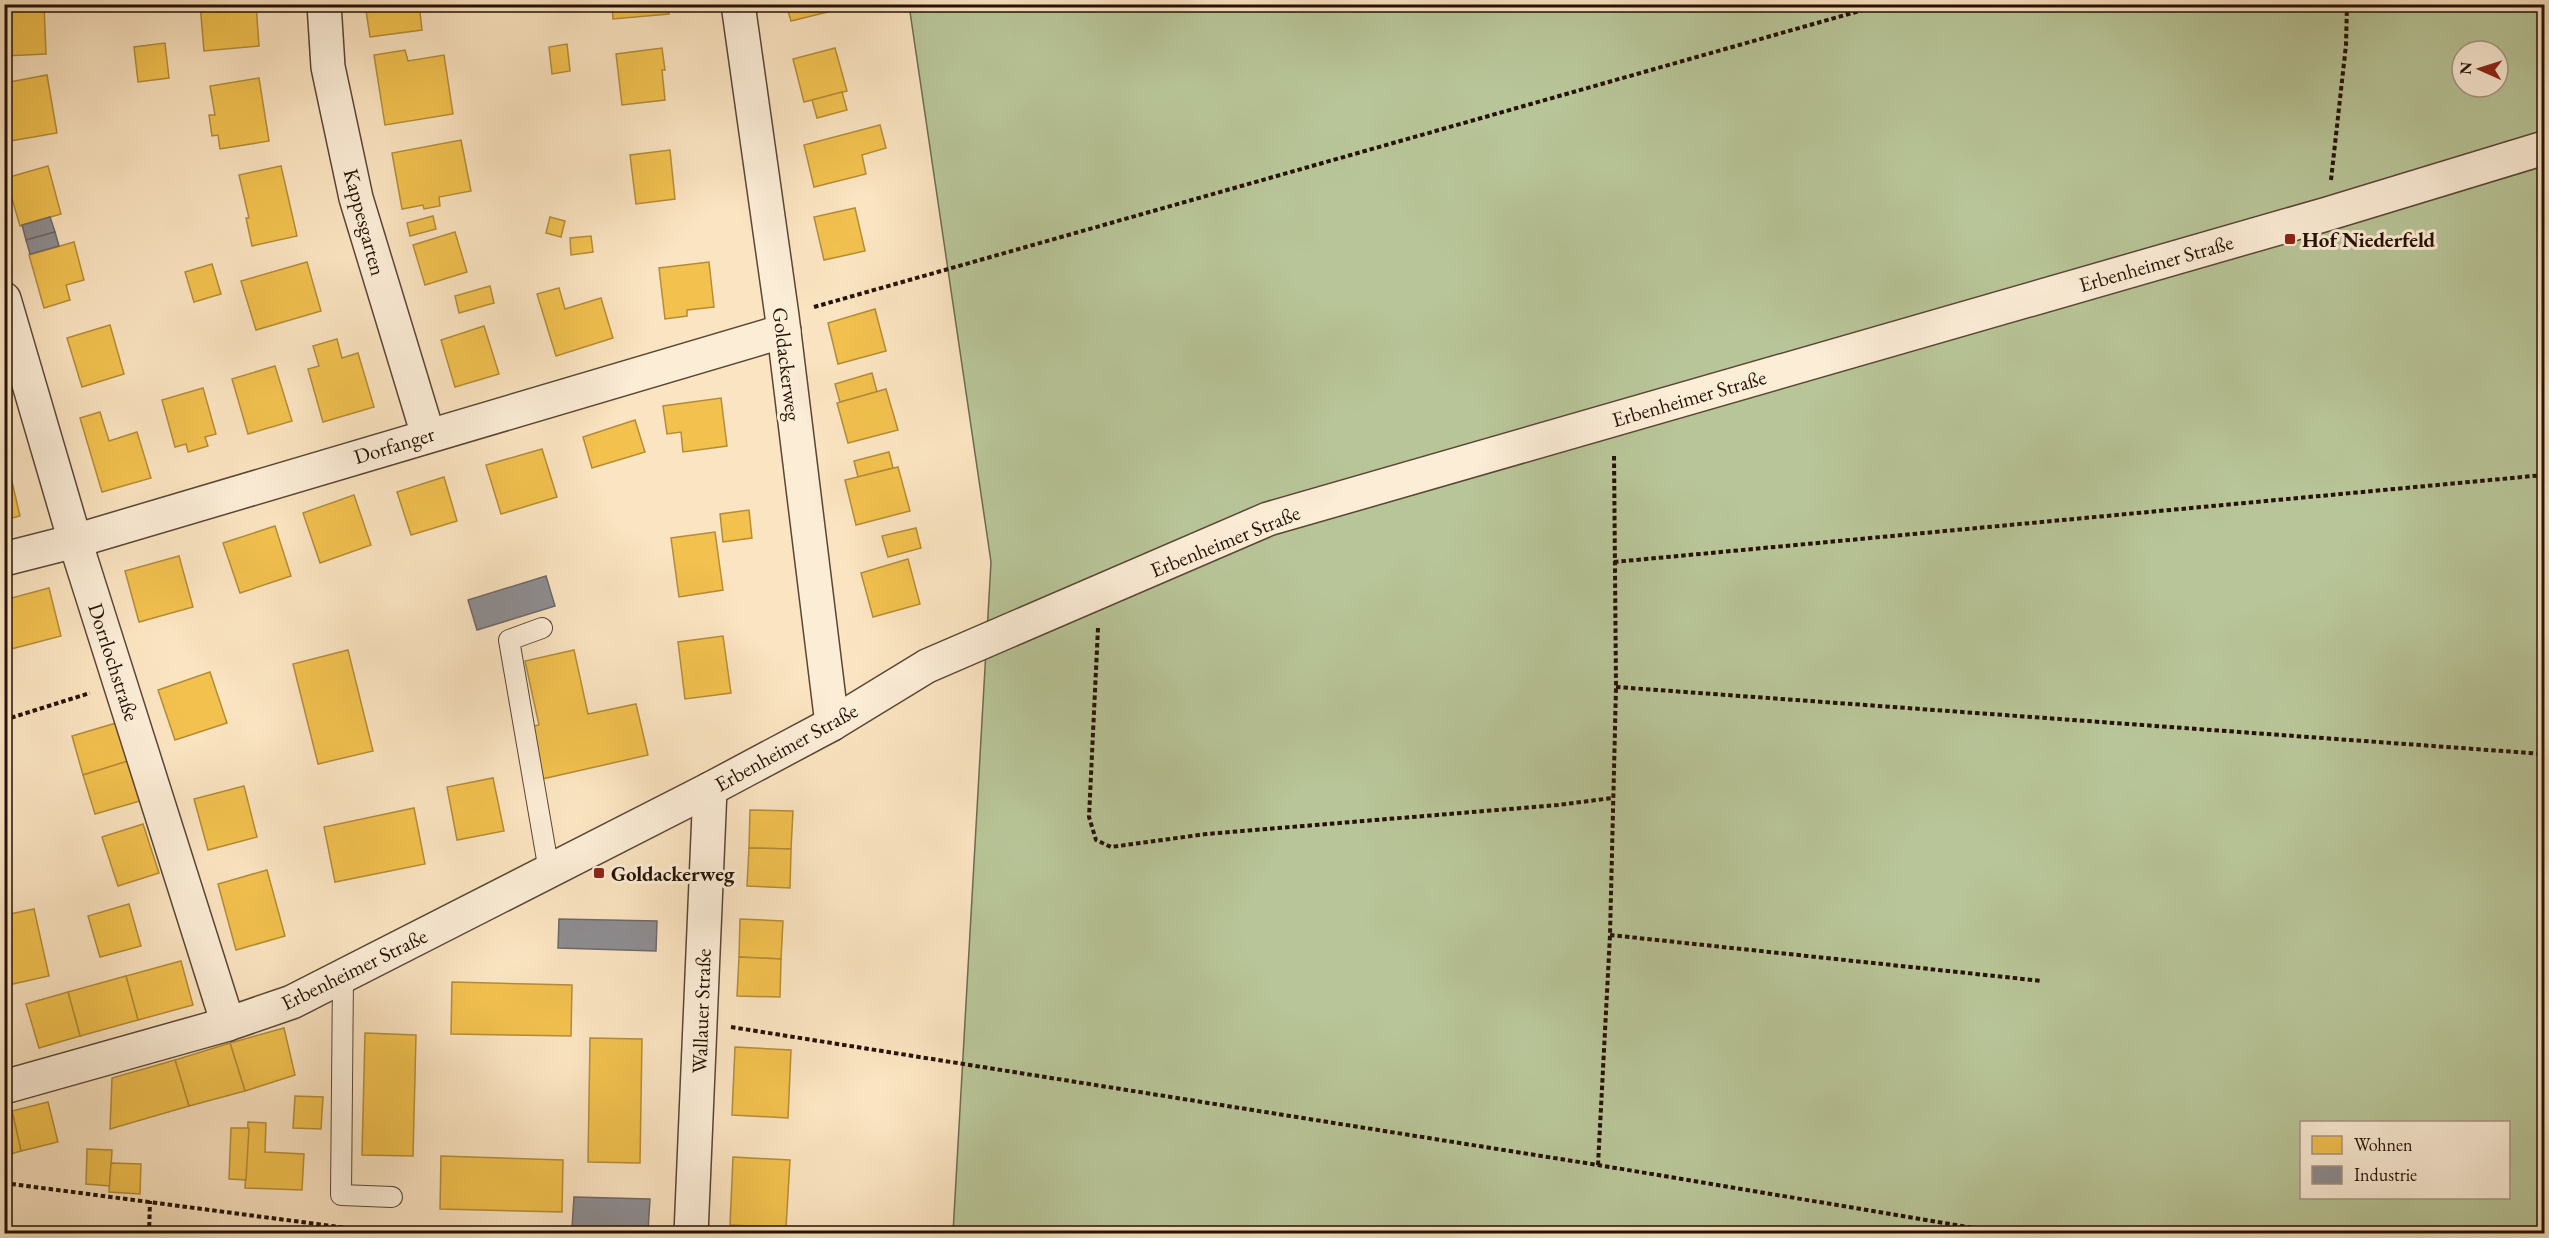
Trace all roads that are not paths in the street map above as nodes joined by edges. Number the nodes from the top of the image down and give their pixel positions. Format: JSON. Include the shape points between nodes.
{"nodes":[{"id":1,"x":324,"y":4,"type":"edge"},
{"id":2,"x":738,"y":4,"type":"edge"},
{"id":3,"x":2544,"y":148,"type":"edge"},
{"id":4,"x":4,"y":299,"type":"edge"},
{"id":5,"x":783,"y":324,"type":"junction"},
{"id":6,"x":428,"y":435,"type":"junction"},
{"id":7,"x":75,"y":541,"type":"junction"},
{"id":8,"x":4,"y":559,"type":"edge"},
{"id":9,"x":542,"y":628,"type":"dead end"},
{"id":10,"x":832,"y":724,"type":"junction"},
{"id":11,"x":710,"y":789,"type":"junction"},
{"id":12,"x":549,"y":871,"type":"junction"},
{"id":13,"x":343,"y":976,"type":"junction"},
{"id":14,"x":228,"y":1024,"type":"junction"},
{"id":15,"x":4,"y":1087,"type":"edge"},
{"id":16,"x":392,"y":1197,"type":"dead end"},
{"id":17,"x":692,"y":1233,"type":"edge"}],
"edges":[{"from":1,"to":6,"type":"street","name":"Kappesgarten","via":[[328,67],[356,198]]},
{"from":2,"to":5,"type":"street","name":"Goldackerweg"},
{"from":3,"to":10,"type":"street","name":"Erbenheimer Straße","via":[[1268,519],[927,666]]},
{"from":4,"to":7,"type":"street","name":"Dorrlochstraße"},
{"from":5,"to":6,"type":"street","name":"Dorfanger"},
{"from":5,"to":10,"type":"street","name":"Goldackerweg"},
{"from":6,"to":7,"type":"street","name":"Dorfanger"},
{"from":7,"to":8,"type":"street","name":"Dorfanger"},
{"from":7,"to":14,"type":"street","name":"Dorrlochstraße"},
{"from":9,"to":12,"type":"lane","via":[[509,640]]},
{"from":10,"to":11,"type":"street","name":"Erbenheimer Straße"},
{"from":11,"to":12,"type":"street","name":"Erbenheimer Straße"},
{"from":11,"to":17,"type":"street","name":"Wallauer Straße"},
{"from":12,"to":13,"type":"street","name":"Erbenheimer Straße"},
{"from":13,"to":14,"type":"street","name":"Erbenheimer Straße","via":[[292,1002]]},
{"from":13,"to":16,"type":"lane","via":[[341,1195]]},
{"from":14,"to":15,"type":"street","name":"Erbenheimer Straße"}]}
